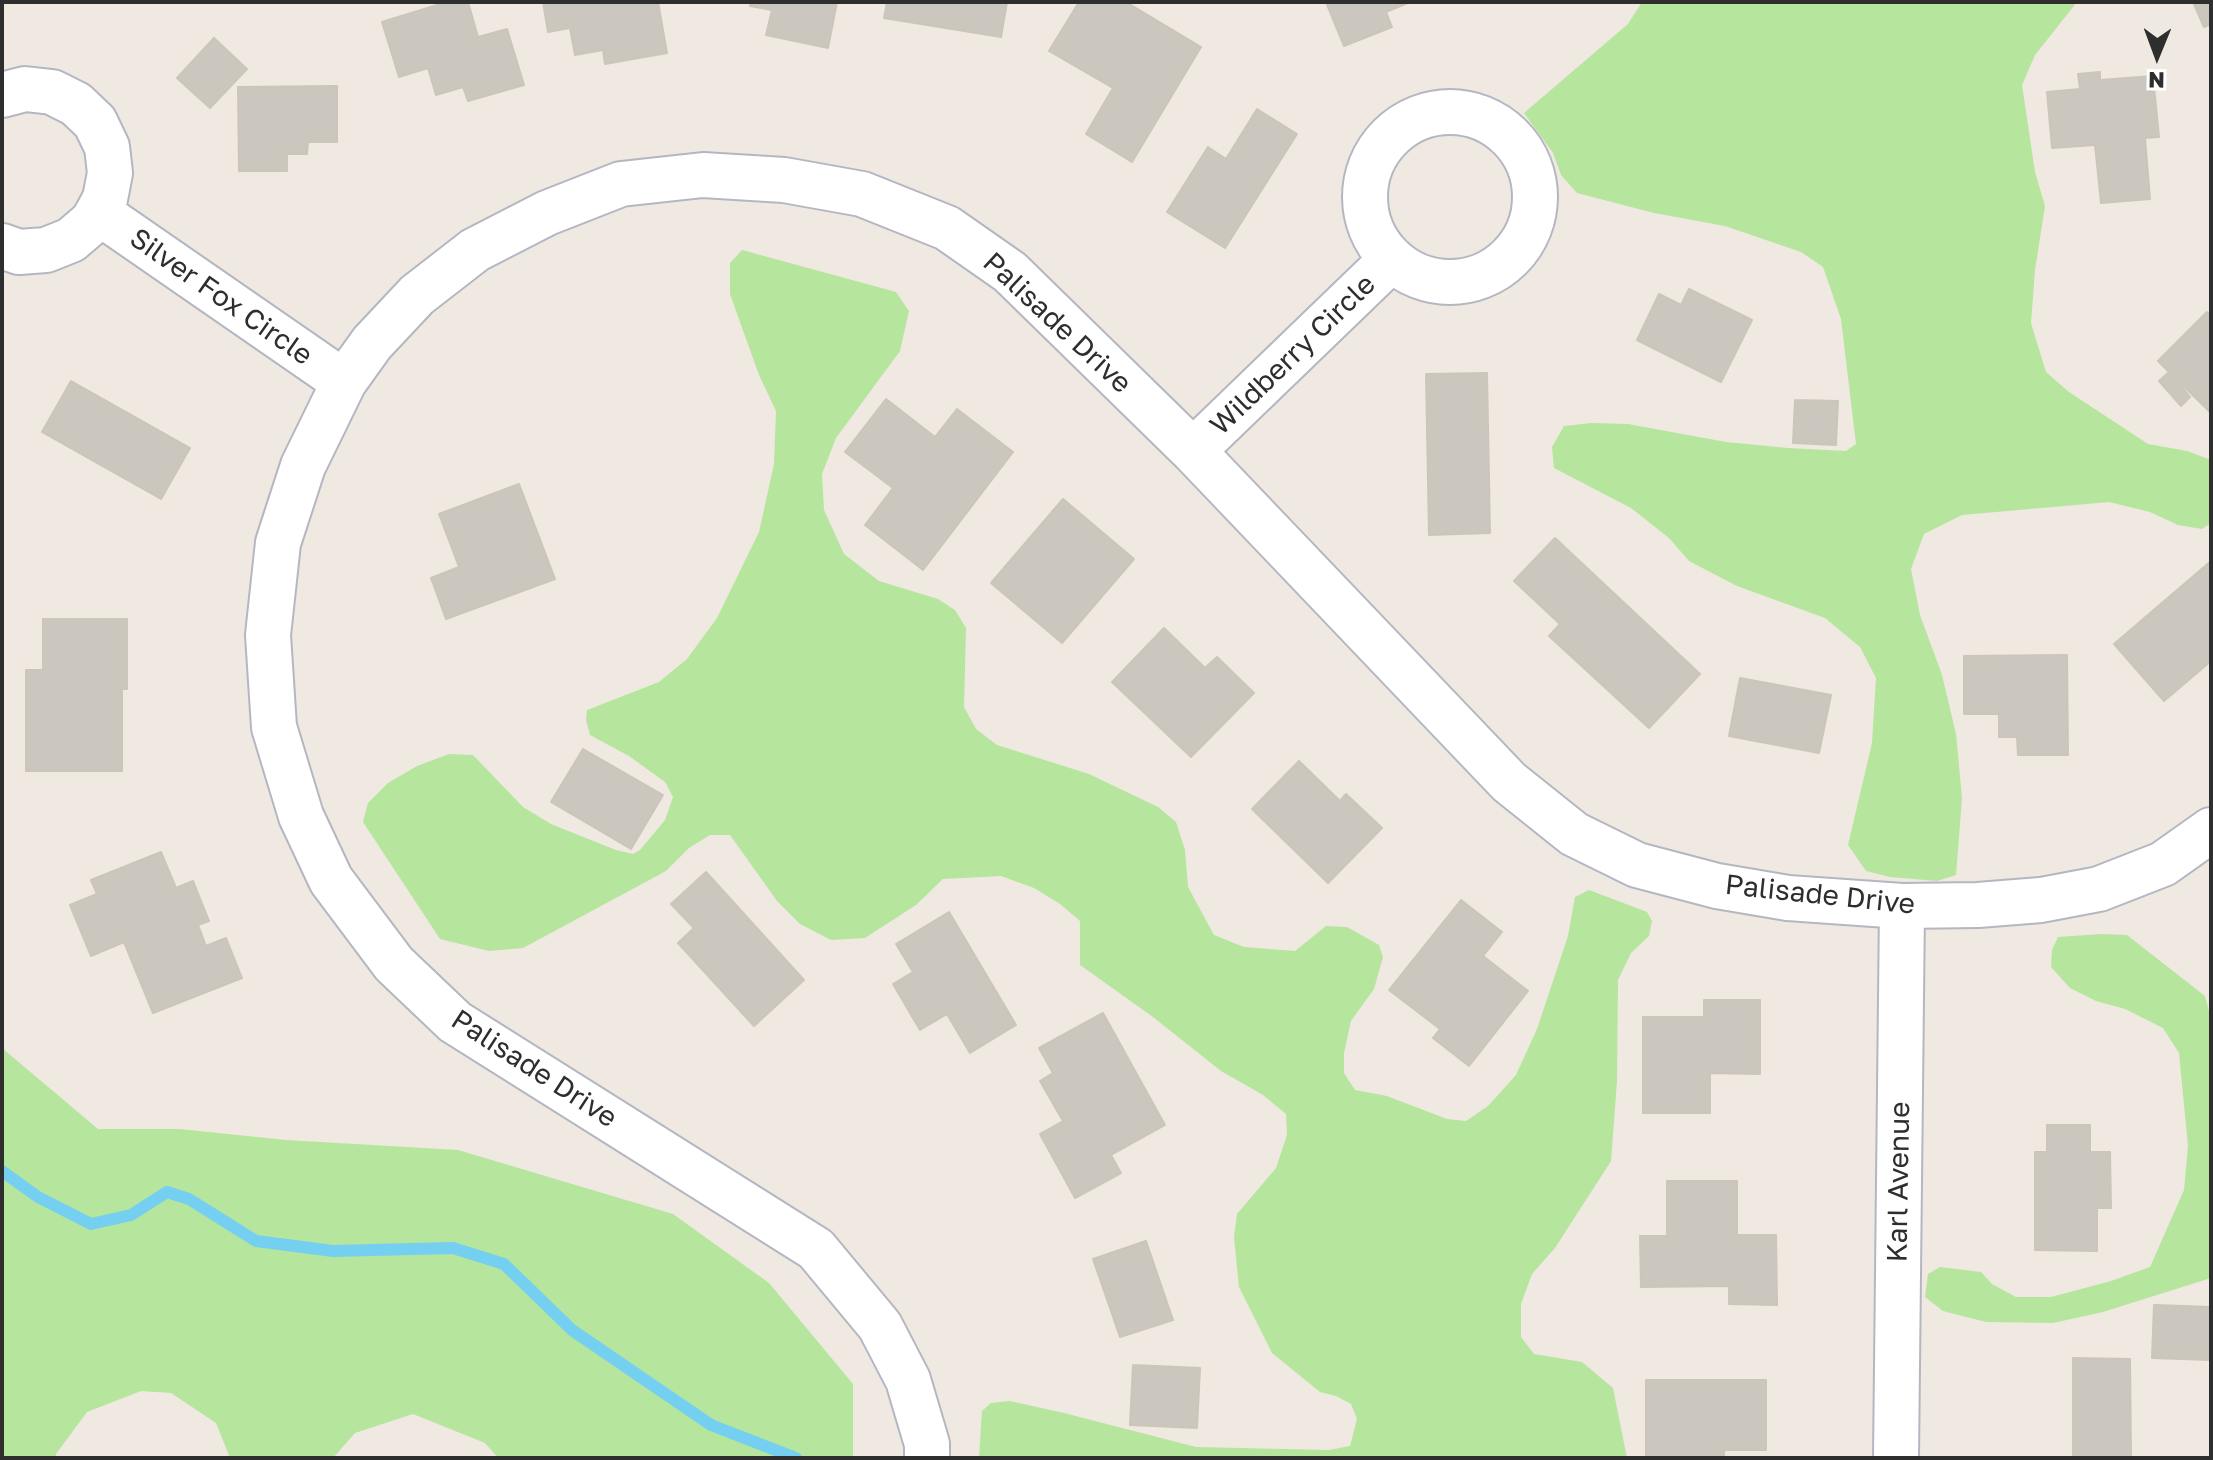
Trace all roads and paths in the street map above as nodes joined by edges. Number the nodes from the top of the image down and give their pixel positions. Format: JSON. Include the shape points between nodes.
{"nodes":[{"id":1,"x":2,"y":95,"type":"edge"},
{"id":2,"x":98,"y":212,"type":"junction"},
{"id":3,"x":2,"y":246,"type":"edge"},
{"id":4,"x":1392,"y":259,"type":"dead end"},
{"id":5,"x":344,"y":382,"type":"junction"},
{"id":6,"x":1193,"y":451,"type":"junction"},
{"id":7,"x":2211,"y":830,"type":"edge"},
{"id":8,"x":1902,"y":906,"type":"junction"},
{"id":9,"x":927,"y":1458,"type":"edge"},
{"id":10,"x":1896,"y":1458,"type":"edge"}],
"edges":[{"from":1,"to":2,"type":"street","name":"Silver Fox Circle","via":[[25,89],[52,92],[95,122],[107,147],[110,173]]},
{"from":2,"to":3,"type":"street","name":"Silver Fox Circle","via":[[71,240],[46,250],[19,252]]},
{"from":2,"to":5,"type":"street","name":"Silver Fox Circle"},
{"from":4,"to":6,"type":"street","name":"Wildberry Circle"},
{"from":5,"to":6,"type":"street","name":"Palisade Drive","via":[[417,295],[475,250],[547,213],[621,184],[703,175],[784,180],[862,194],[947,228],[1010,272]]},
{"from":5,"to":9,"type":"street","name":"Palisade Drive","via":[[303,466],[278,543],[268,635],[274,727],[301,816],[331,880],[394,964],[455,1022],[816,1249],[880,1326],[908,1380]]},
{"from":6,"to":8,"type":"street","name":"Palisade Drive","via":[[1509,782],[1574,834],[1637,865],[1717,886],[1788,898]]},
{"from":7,"to":8,"type":"street","name":"Palisade Drive","via":[[2163,864],[2099,889],[2041,900]]},
{"from":8,"to":10,"type":"street","name":"Karl Avenue"}]}
